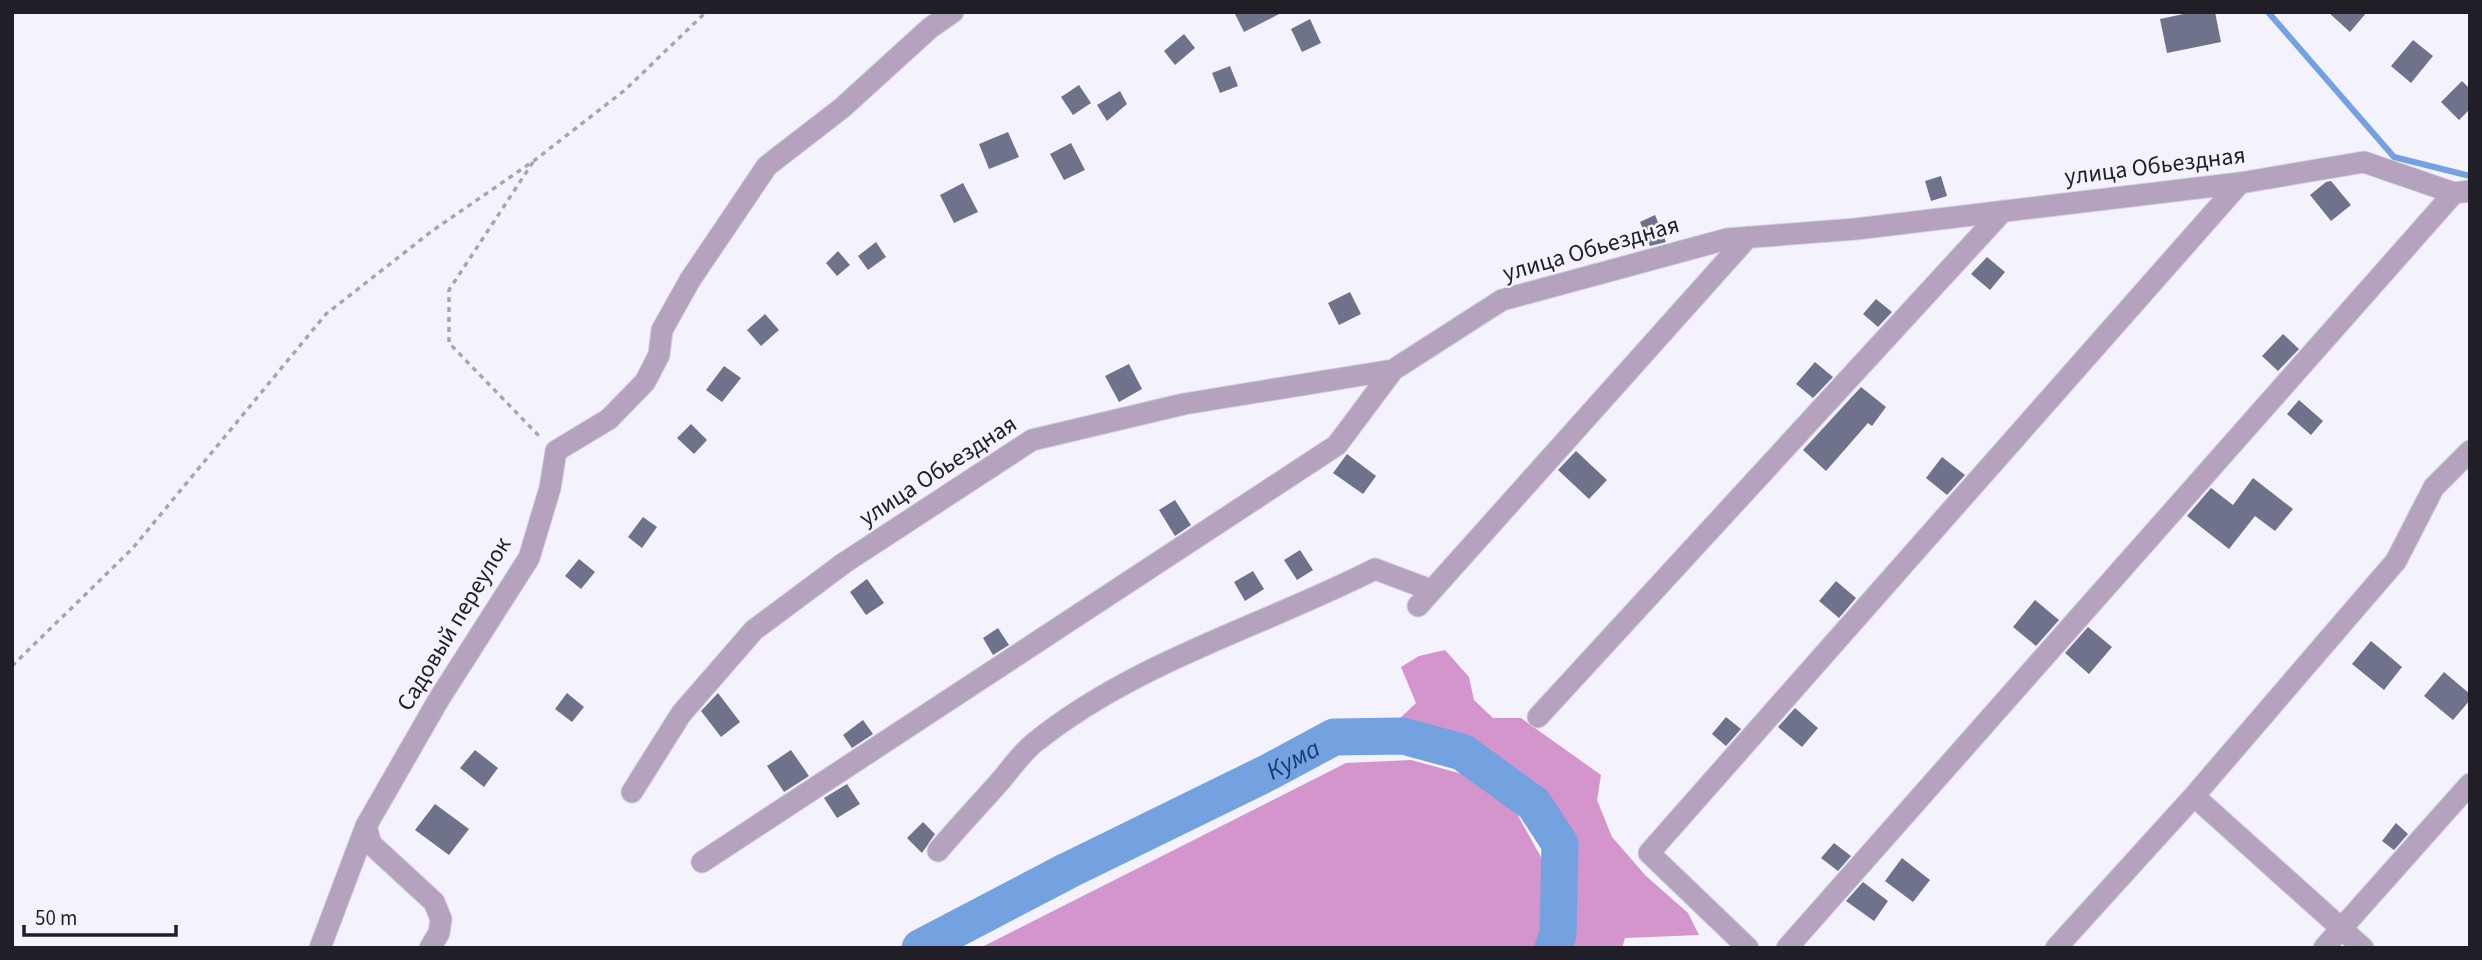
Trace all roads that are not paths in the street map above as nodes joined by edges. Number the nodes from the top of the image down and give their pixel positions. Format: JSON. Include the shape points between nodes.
{"nodes":[{"id":1,"x":953,"y":12,"type":"edge"},
{"id":2,"x":2240,"y":183,"type":"junction"},
{"id":3,"x":2462,"y":192,"type":"edge"},
{"id":4,"x":2003,"y":211,"type":"junction"},
{"id":5,"x":1748,"y":237,"type":"junction"},
{"id":6,"x":1393,"y":370,"type":"junction"},
{"id":7,"x":2470,"y":452,"type":"edge"},
{"id":8,"x":1538,"y":717,"type":"dead end"},
{"id":9,"x":2470,"y":784,"type":"edge"},
{"id":10,"x":632,"y":792,"type":"dead end"},
{"id":11,"x":2194,"y":796,"type":"junction"},
{"id":12,"x":366,"y":826,"type":"junction"},
{"id":13,"x":939,"y":850,"type":"dead end"},
{"id":14,"x":702,"y":862,"type":"dead end"},
{"id":15,"x":2341,"y":928,"type":"junction"},
{"id":16,"x":320,"y":948,"type":"edge"},
{"id":17,"x":430,"y":948,"type":"edge"},
{"id":18,"x":1748,"y":948,"type":"edge"},
{"id":19,"x":1787,"y":948,"type":"edge"},
{"id":20,"x":2056,"y":948,"type":"edge"},
{"id":21,"x":2324,"y":948,"type":"edge"},
{"id":22,"x":2362,"y":948,"type":"edge"}],
"edges":[{"from":1,"to":12,"type":"street","name":"Садовый переулок","via":[[767,166],[678,300],[662,330],[659,355],[645,383],[609,419],[556,451],[529,558],[439,699]]},
{"from":2,"to":3,"type":"street","name":"улица Обьездная","via":[[2364,162]]},
{"from":2,"to":4,"type":"street","name":"улица Обьездная"},
{"from":2,"to":18,"type":"street","via":[[1649,853]]},
{"from":3,"to":19,"type":"street"},
{"from":4,"to":5,"type":"street","name":"улица Обьездная"},
{"from":4,"to":8,"type":"street"},
{"from":5,"to":6,"type":"street","name":"улица Обьездная","via":[[1502,300]]},
{"from":5,"to":13,"type":"street","via":[[1424,598],[1374,569],[1129,682],[1032,745]]},
{"from":6,"to":10,"type":"street","name":"улица Обьездная","via":[[1184,404],[1032,440],[754,629],[681,714]]},
{"from":6,"to":14,"type":"street","via":[[1336,445]]},
{"from":7,"to":11,"type":"street","via":[[2434,487],[2396,561]]},
{"from":9,"to":15,"type":"street"},
{"from":11,"to":15,"type":"street"},
{"from":11,"to":20,"type":"street"},
{"from":12,"to":16,"type":"street","name":"Садовый переулок"},
{"from":12,"to":17,"type":"street","via":[[371,844],[435,902],[441,919]]},
{"from":15,"to":21,"type":"street"},
{"from":15,"to":22,"type":"street"}]}
